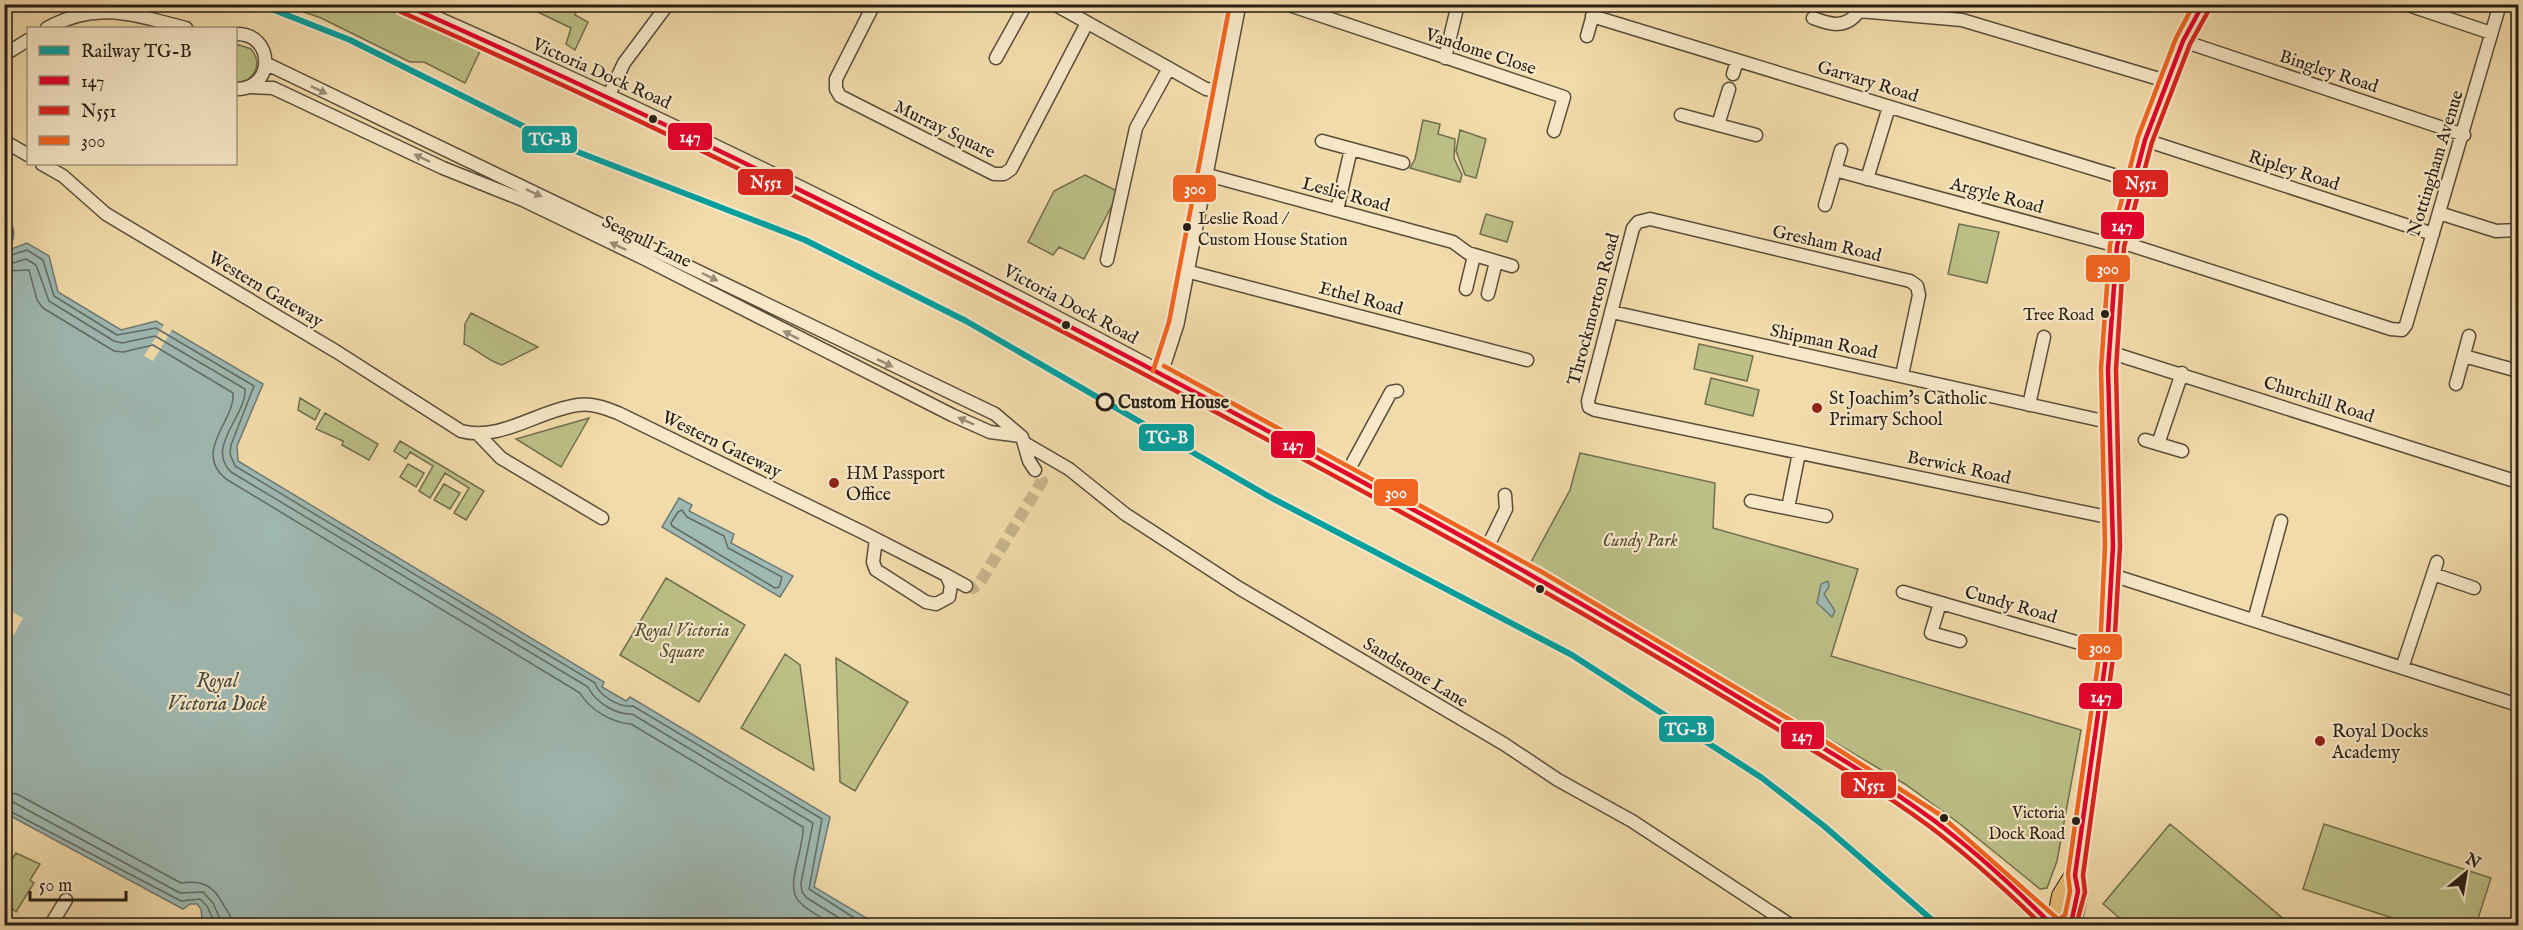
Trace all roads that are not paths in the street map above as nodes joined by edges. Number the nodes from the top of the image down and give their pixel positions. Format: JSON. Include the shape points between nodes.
{"nodes":[{"id":1,"x":402,"y":4,"type":"edge"},
{"id":2,"x":668,"y":4,"type":"edge"},
{"id":3,"x":874,"y":4,"type":"edge"},
{"id":4,"x":1026,"y":4,"type":"edge"},
{"id":5,"x":1054,"y":4,"type":"edge"},
{"id":6,"x":1238,"y":4,"type":"edge"},
{"id":7,"x":1286,"y":4,"type":"edge"},
{"id":8,"x":1458,"y":4,"type":"edge"},
{"id":9,"x":2203,"y":4,"type":"edge"},
{"id":10,"x":2405,"y":4,"type":"edge"},
{"id":11,"x":2500,"y":4,"type":"edge"},
{"id":12,"x":1594,"y":10,"type":"edge"},
{"id":13,"x":1813,"y":18,"type":"dead end"},
{"id":14,"x":1087,"y":23,"type":"junction"},
{"id":15,"x":49,"y":27,"type":"edge"},
{"id":16,"x":178,"y":27,"type":"edge"},
{"id":17,"x":2491,"y":33,"type":"junction"},
{"id":18,"x":237,"y":34,"type":"edge"},
{"id":19,"x":1587,"y":36,"type":"dead end"},
{"id":20,"x":27,"y":41,"type":"edge"},
{"id":21,"x":2183,"y":41,"type":"junction"},
{"id":22,"x":4,"y":55,"type":"edge"},
{"id":23,"x":1445,"y":57,"type":"junction"},
{"id":24,"x":996,"y":58,"type":"dead end"},
{"id":25,"x":1737,"y":61,"type":"junction"},
{"id":26,"x":267,"y":64,"type":"junction"},
{"id":27,"x":1169,"y":68,"type":"junction"},
{"id":28,"x":1733,"y":74,"type":"dead end"},
{"id":29,"x":2166,"y":81,"type":"junction"},
{"id":30,"x":251,"y":87,"type":"junction"},
{"id":31,"x":1729,"y":88,"type":"dead end"},
{"id":32,"x":237,"y":89,"type":"edge"},
{"id":33,"x":1220,"y":91,"type":"junction"},
{"id":34,"x":608,"y":97,"type":"junction"},
{"id":35,"x":1889,"y":107,"type":"junction"},
{"id":36,"x":1681,"y":115,"type":"dead end"},
{"id":37,"x":1718,"y":125,"type":"junction"},
{"id":38,"x":1554,"y":131,"type":"dead end"},
{"id":39,"x":1756,"y":135,"type":"dead end"},
{"id":40,"x":2464,"y":135,"type":"junction"},
{"id":41,"x":2145,"y":140,"type":"junction"},
{"id":42,"x":4,"y":141,"type":"edge"},
{"id":43,"x":1322,"y":141,"type":"dead end"},
{"id":44,"x":1351,"y":149,"type":"junction"},
{"id":45,"x":1841,"y":150,"type":"dead end"},
{"id":46,"x":27,"y":154,"type":"edge"},
{"id":47,"x":1403,"y":163,"type":"dead end"},
{"id":48,"x":44,"y":165,"type":"edge"},
{"id":49,"x":1835,"y":170,"type":"junction"},
{"id":50,"x":1204,"y":174,"type":"junction"},
{"id":51,"x":1867,"y":179,"type":"junction"},
{"id":52,"x":2133,"y":181,"type":"junction"},
{"id":53,"x":1825,"y":205,"type":"dead end"},
{"id":54,"x":1336,"y":210,"type":"junction"},
{"id":55,"x":2439,"y":213,"type":"junction"},
{"id":56,"x":1638,"y":222,"type":"joint"},
{"id":57,"x":2518,"y":230,"type":"edge"},
{"id":58,"x":2433,"y":234,"type":"junction"},
{"id":59,"x":2117,"y":243,"type":"junction"},
{"id":60,"x":1474,"y":256,"type":"junction"},
{"id":61,"x":1107,"y":260,"type":"dead end"},
{"id":62,"x":1496,"y":262,"type":"junction"},
{"id":63,"x":1512,"y":266,"type":"dead end"},
{"id":64,"x":1186,"y":271,"type":"junction"},
{"id":65,"x":1466,"y":289,"type":"dead end"},
{"id":66,"x":1488,"y":294,"type":"dead end"},
{"id":67,"x":1612,"y":312,"type":"junction"},
{"id":68,"x":2469,"y":336,"type":"dead end"},
{"id":69,"x":2044,"y":337,"type":"dead end"},
{"id":70,"x":2109,"y":352,"type":"junction"},
{"id":71,"x":2464,"y":356,"type":"junction"},
{"id":72,"x":1527,"y":360,"type":"dead end"},
{"id":73,"x":2518,"y":371,"type":"edge"},
{"id":74,"x":1160,"y":373,"type":"junction"},
{"id":75,"x":2182,"y":373,"type":"junction"},
{"id":76,"x":1902,"y":375,"type":"junction"},
{"id":77,"x":2456,"y":384,"type":"dead end"},
{"id":78,"x":1396,"y":391,"type":"dead end"},
{"id":79,"x":2029,"y":405,"type":"junction"},
{"id":80,"x":1589,"y":407,"type":"joint"},
{"id":81,"x":2108,"y":422,"type":"junction"},
{"id":82,"x":477,"y":434,"type":"junction"},
{"id":83,"x":1024,"y":440,"type":"junction"},
{"id":84,"x":2145,"y":440,"type":"dead end"},
{"id":85,"x":2158,"y":444,"type":"junction"},
{"id":86,"x":2182,"y":451,"type":"dead end"},
{"id":87,"x":1799,"y":453,"type":"junction"},
{"id":88,"x":1035,"y":470,"type":"tunnel mouth"},
{"id":89,"x":1347,"y":473,"type":"junction"},
{"id":90,"x":2518,"y":482,"type":"edge"},
{"id":91,"x":1505,"y":495,"type":"dead end"},
{"id":92,"x":1751,"y":501,"type":"dead end"},
{"id":93,"x":1788,"y":508,"type":"junction"},
{"id":94,"x":1826,"y":516,"type":"dead end"},
{"id":95,"x":602,"y":518,"type":"dead end"},
{"id":96,"x":2112,"y":518,"type":"junction"},
{"id":97,"x":2281,"y":521,"type":"dead end"},
{"id":98,"x":876,"y":539,"type":"junction"},
{"id":99,"x":1485,"y":550,"type":"junction"},
{"id":100,"x":2112,"y":574,"type":"junction"},
{"id":101,"x":946,"y":575,"type":"junction"},
{"id":102,"x":966,"y":586,"type":"dead end"},
{"id":103,"x":2474,"y":588,"type":"dead end"},
{"id":104,"x":1903,"y":592,"type":"dead end"},
{"id":105,"x":1940,"y":603,"type":"junction"},
{"id":106,"x":2254,"y":620,"type":"junction"},
{"id":107,"x":1960,"y":641,"type":"dead end"},
{"id":108,"x":2107,"y":651,"type":"junction"},
{"id":109,"x":2402,"y":668,"type":"junction"},
{"id":110,"x":2518,"y":705,"type":"edge"},
{"id":111,"x":2075,"y":875,"type":"junction"},
{"id":112,"x":66,"y":900,"type":"dead end"},
{"id":113,"x":50,"y":926,"type":"edge"},
{"id":114,"x":1792,"y":926,"type":"edge"},
{"id":115,"x":2055,"y":926,"type":"edge"},
{"id":116,"x":2063,"y":926,"type":"edge"}],
"edges":[{"from":1,"to":34,"type":"street","name":"Victoria Dock Road"},
{"from":2,"to":34,"type":"street","via":[[624,63]]},
{"from":3,"to":14,"type":"street","name":"Murray Square","via":[[836,79],[840,96],[994,174],[1011,169]]},
{"from":4,"to":24,"type":"street"},
{"from":5,"to":14,"type":"street"},
{"from":6,"to":33,"type":"street"},
{"from":7,"to":23,"type":"street","name":"Vandome Close"},
{"from":8,"to":23,"type":"street"},
{"from":9,"to":21,"type":"main road"},
{"from":10,"to":17,"type":"street"},
{"from":11,"to":17,"type":"street","name":"Nottingham Avenue"},
{"from":12,"to":19,"type":"street","name":"Garvary Road"},
{"from":12,"to":25,"type":"street","name":"Garvary Road"},
{"from":13,"to":29,"type":"street","via":[[1841,25],[1859,12],[1962,20]]},
{"from":14,"to":27,"type":"street"},
{"from":15,"to":16,"type":"street","via":[[76,13],[108,9]]},
{"from":17,"to":40,"type":"street","name":"Nottingham Avenue"},
{"from":18,"to":26,"type":"street","via":[[257,41]]},
{"from":20,"to":22,"type":"street"},
{"from":21,"to":29,"type":"main road"},
{"from":21,"to":40,"type":"street","name":"Bingley Road"},
{"from":23,"to":38,"type":"street","name":"Vandome Close","via":[[1564,97]]},
{"from":25,"to":28,"type":"street"},
{"from":25,"to":35,"type":"street","name":"Garvary Road"},
{"from":26,"to":30,"type":"street"},
{"from":26,"to":83,"type":"street","name":"Seagull Lane","one_way":true,"via":[[994,414]]},
{"from":27,"to":33,"type":"street","via":[[1206,88]]},
{"from":27,"to":61,"type":"street","via":[[1136,128]]},
{"from":29,"to":41,"type":"main road"},
{"from":30,"to":32,"type":"street","name":"Seagull Lane"},
{"from":83,"to":30,"type":"street","name":"Seagull Lane","one_way":true,"via":[[990,432],[952,415],[523,200],[443,168],[273,88]]},
{"from":31,"to":37,"type":"street"},
{"from":33,"to":50,"type":"street"},
{"from":34,"to":74,"type":"street","name":"Victoria Dock Road","via":[[855,214]]},
{"from":35,"to":51,"type":"street"},
{"from":35,"to":52,"type":"street","name":"Garvary Road"},
{"from":36,"to":37,"type":"street"},
{"from":37,"to":39,"type":"street"},
{"from":40,"to":55,"type":"street","name":"Nottingham Avenue"},
{"from":41,"to":52,"type":"main road"},
{"from":41,"to":58,"type":"street","name":"Ripley Road"},
{"from":42,"to":46,"type":"street"},
{"from":43,"to":44,"type":"street"},
{"from":44,"to":47,"type":"street"},
{"from":44,"to":54,"type":"street"},
{"from":45,"to":49,"type":"street"},
{"from":48,"to":82,"type":"street","name":"Western Gateway","via":[[63,176],[115,220],[461,431]]},
{"from":49,"to":51,"type":"street","name":"Argyle Road"},
{"from":49,"to":53,"type":"street"},
{"from":50,"to":54,"type":"street","name":"Leslie Road"},
{"from":50,"to":64,"type":"street"},
{"from":51,"to":59,"type":"street","name":"Argyle Road"},
{"from":52,"to":59,"type":"main road"},
{"from":54,"to":60,"type":"street","name":"Leslie Road","via":[[1453,242]]},
{"from":55,"to":57,"type":"street","via":[[2505,232]]},
{"from":55,"to":58,"type":"street","name":"Nottingham Avenue"},
{"from":56,"to":67,"type":"street","name":"Throckmorton Road","via":[[1633,228]]},
{"from":56,"to":76,"type":"street","name":"Gresham Road","via":[[1650,219],[1910,281],[1917,286],[1919,296]]},
{"from":58,"to":59,"type":"street","name":"Nottingham Avenue","via":[[2402,330],[2391,330]]},
{"from":59,"to":70,"type":"main road"},
{"from":60,"to":62,"type":"street","name":"Leslie Road"},
{"from":60,"to":65,"type":"street"},
{"from":62,"to":63,"type":"street","name":"Leslie Road"},
{"from":62,"to":66,"type":"street"},
{"from":64,"to":72,"type":"street","name":"Ethel Road"},
{"from":64,"to":74,"type":"street","via":[[1171,345]]},
{"from":67,"to":76,"type":"street","name":"Shipman Road"},
{"from":67,"to":80,"type":"street","name":"Throckmorton Road"},
{"from":68,"to":71,"type":"street"},
{"from":69,"to":79,"type":"street"},
{"from":70,"to":75,"type":"street","name":"Churchill Road"},
{"from":70,"to":81,"type":"main road"},
{"from":71,"to":73,"type":"street"},
{"from":71,"to":77,"type":"street"},
{"from":74,"to":89,"type":"street","name":"Victoria Dock Road"},
{"from":75,"to":85,"type":"street"},
{"from":75,"to":90,"type":"street","name":"Churchill Road"},
{"from":76,"to":79,"type":"street","name":"Shipman Road"},
{"from":78,"to":89,"type":"street","via":[[1390,392]]},
{"from":79,"to":81,"type":"street","name":"Shipman Road"},
{"from":80,"to":87,"type":"street","name":"Berwick Road"},
{"from":81,"to":96,"type":"main road"},
{"from":82,"to":95,"type":"street","name":"Western Gateway","via":[[501,458]]},
{"from":82,"to":98,"type":"street","name":"Western Gateway","via":[[577,405],[597,406]]},
{"from":83,"to":88,"type":"street"},
{"from":83,"to":114,"type":"street","name":"Sandstone Lane","via":[[1069,469],[1125,514],[1239,588],[1632,821]]},
{"from":84,"to":85,"type":"street"},
{"from":85,"to":86,"type":"street"},
{"from":87,"to":93,"type":"street"},
{"from":87,"to":96,"type":"street","name":"Berwick Road"},
{"from":89,"to":99,"type":"street","name":"Victoria Dock Road"},
{"from":91,"to":99,"type":"street","via":[[1506,509]]},
{"from":92,"to":93,"type":"street"},
{"from":93,"to":94,"type":"street"},
{"from":96,"to":100,"type":"main road"},
{"from":97,"to":106,"type":"street"},
{"from":98,"to":101,"type":"street","name":"Western Gateway"},
{"from":98,"to":101,"type":"street","via":[[876,570],[926,602],[936,604],[949,597],[951,585]]},
{"from":99,"to":115,"type":"street","name":"Victoria Dock Road","via":[[1647,642],[1893,792],[1972,851]]},
{"from":100,"to":106,"type":"street"},
{"from":100,"to":108,"type":"main road"},
{"from":101,"to":102,"type":"street","name":"Western Gateway"},
{"from":103,"to":109,"type":"street","via":[[2435,568]]},
{"from":104,"to":105,"type":"street","name":"Cundy Road"},
{"from":105,"to":107,"type":"street","name":"Cundy Road","via":[[1931,633]]},
{"from":105,"to":108,"type":"street","name":"Cundy Road"},
{"from":106,"to":109,"type":"street"},
{"from":108,"to":111,"type":"main road"},
{"from":109,"to":110,"type":"street"},
{"from":111,"to":115,"type":"main road","via":[[2062,896]]},
{"from":111,"to":116,"type":"main road","via":[[2078,891],[2074,913]]},
{"from":112,"to":113,"type":"street"}]}
